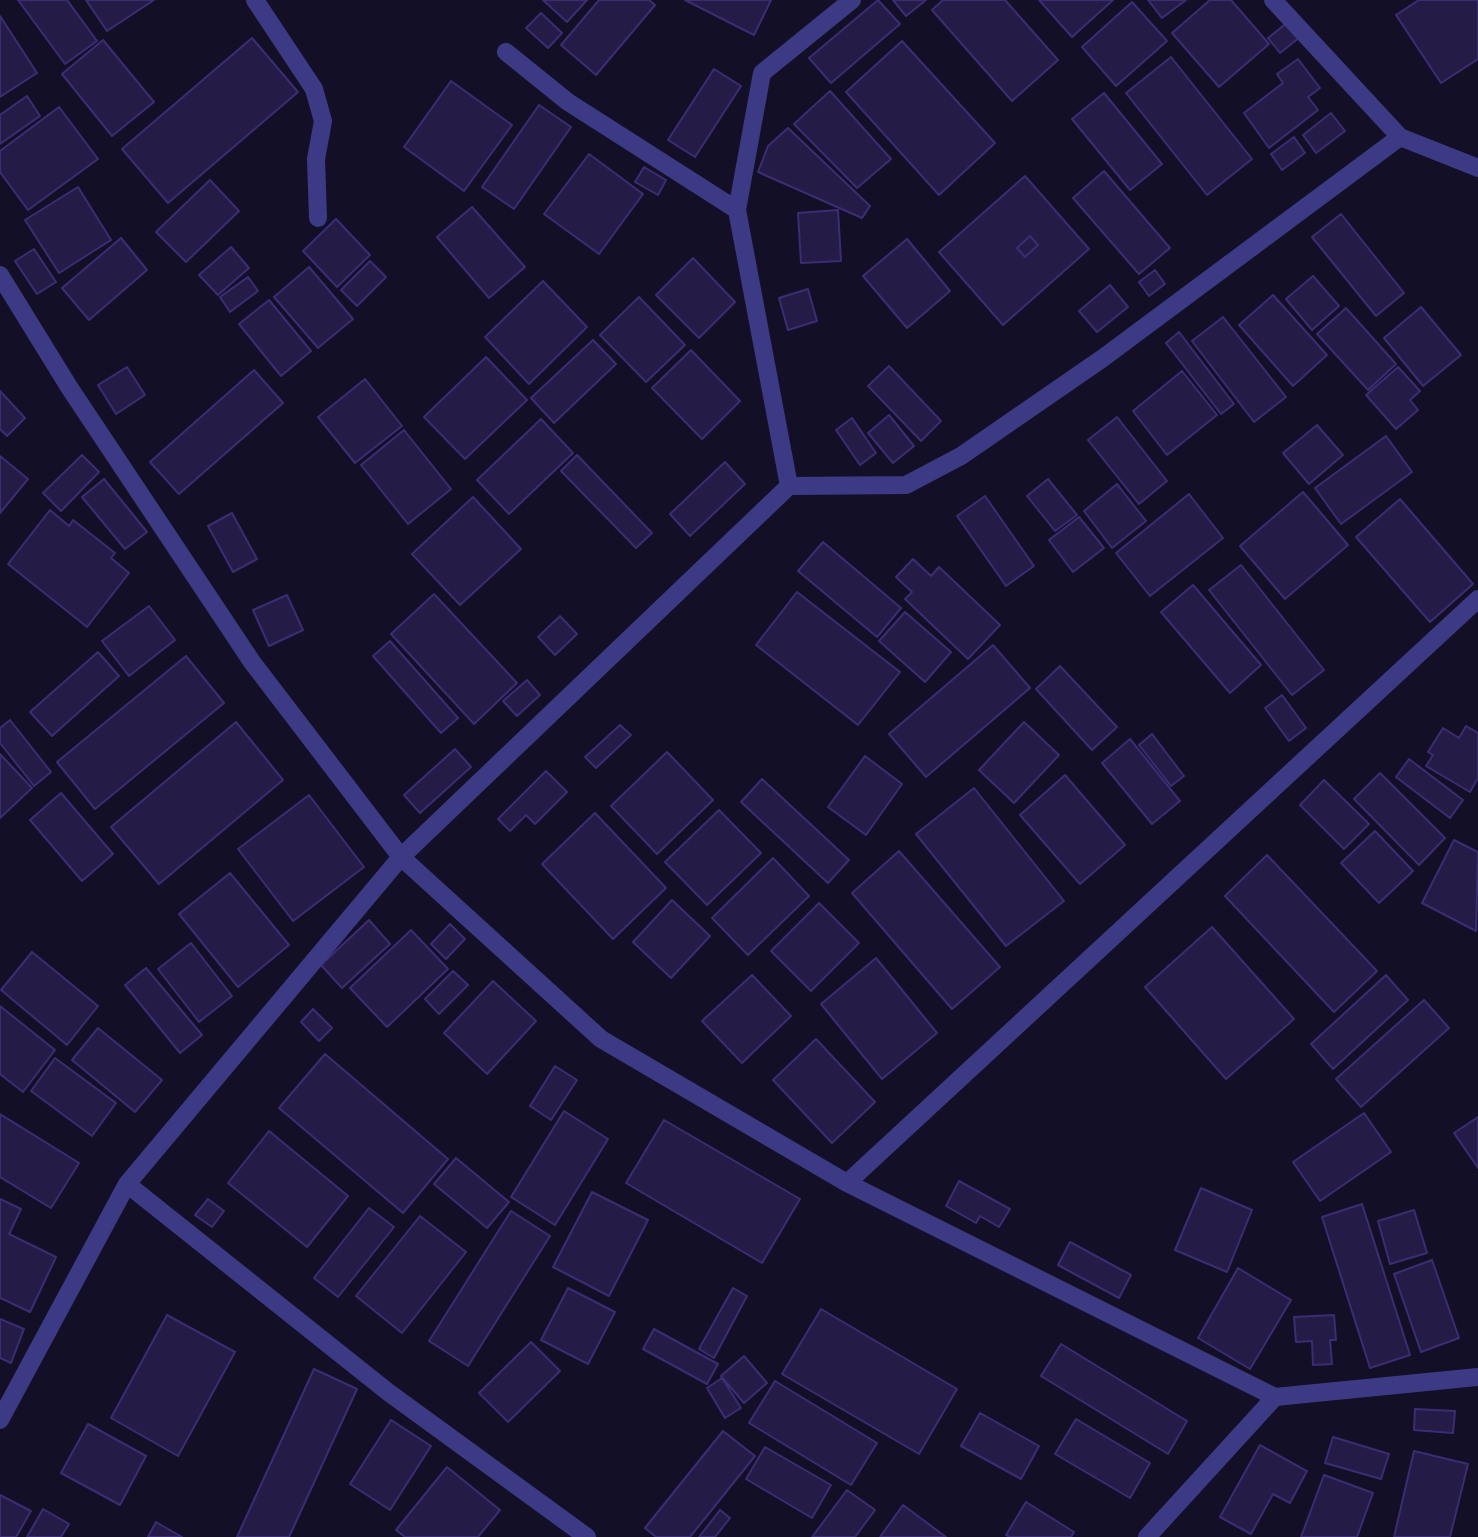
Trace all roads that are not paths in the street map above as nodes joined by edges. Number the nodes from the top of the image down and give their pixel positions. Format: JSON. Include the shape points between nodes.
{"nodes":[{"id":1,"x":255,"y":0,"type":"edge"},
{"id":2,"x":852,"y":0,"type":"edge"},
{"id":3,"x":1273,"y":0,"type":"edge"},
{"id":4,"x":506,"y":52,"type":"dead end"},
{"id":5,"x":1400,"y":137,"type":"junction"},
{"id":6,"x":1478,"y":168,"type":"edge"},
{"id":7,"x":737,"y":210,"type":"junction"},
{"id":8,"x":318,"y":218,"type":"dead end"},
{"id":9,"x":0,"y":275,"type":"edge"},
{"id":10,"x":789,"y":486,"type":"junction"},
{"id":11,"x":1478,"y":599,"type":"edge"},
{"id":12,"x":401,"y":857,"type":"junction"},
{"id":13,"x":848,"y":1183,"type":"junction"},
{"id":14,"x":127,"y":1184,"type":"junction"},
{"id":15,"x":1478,"y":1377,"type":"edge"},
{"id":16,"x":1275,"y":1396,"type":"junction"},
{"id":17,"x":0,"y":1420,"type":"edge"},
{"id":18,"x":587,"y":1537,"type":"edge"},
{"id":19,"x":1147,"y":1537,"type":"edge"}],
"edges":[{"from":1,"to":8,"type":"street","via":[[314,89],[323,121],[316,159]]},
{"from":2,"to":7,"type":"street","via":[[762,73]]},
{"from":3,"to":5,"type":"street"},
{"from":4,"to":7,"type":"street","via":[[568,102]]},
{"from":5,"to":6,"type":"street"},
{"from":5,"to":10,"type":"street","via":[[1103,358],[961,456],[906,485]]},
{"from":7,"to":10,"type":"street"},
{"from":9,"to":12,"type":"street","via":[[252,662]]},
{"from":10,"to":12,"type":"street"},
{"from":11,"to":13,"type":"street"},
{"from":12,"to":13,"type":"street","via":[[601,1039]]},
{"from":12,"to":14,"type":"street"},
{"from":13,"to":16,"type":"street"},
{"from":14,"to":17,"type":"street"},
{"from":14,"to":18,"type":"street","via":[[388,1392]]},
{"from":15,"to":16,"type":"street"},
{"from":16,"to":19,"type":"street"}]}
